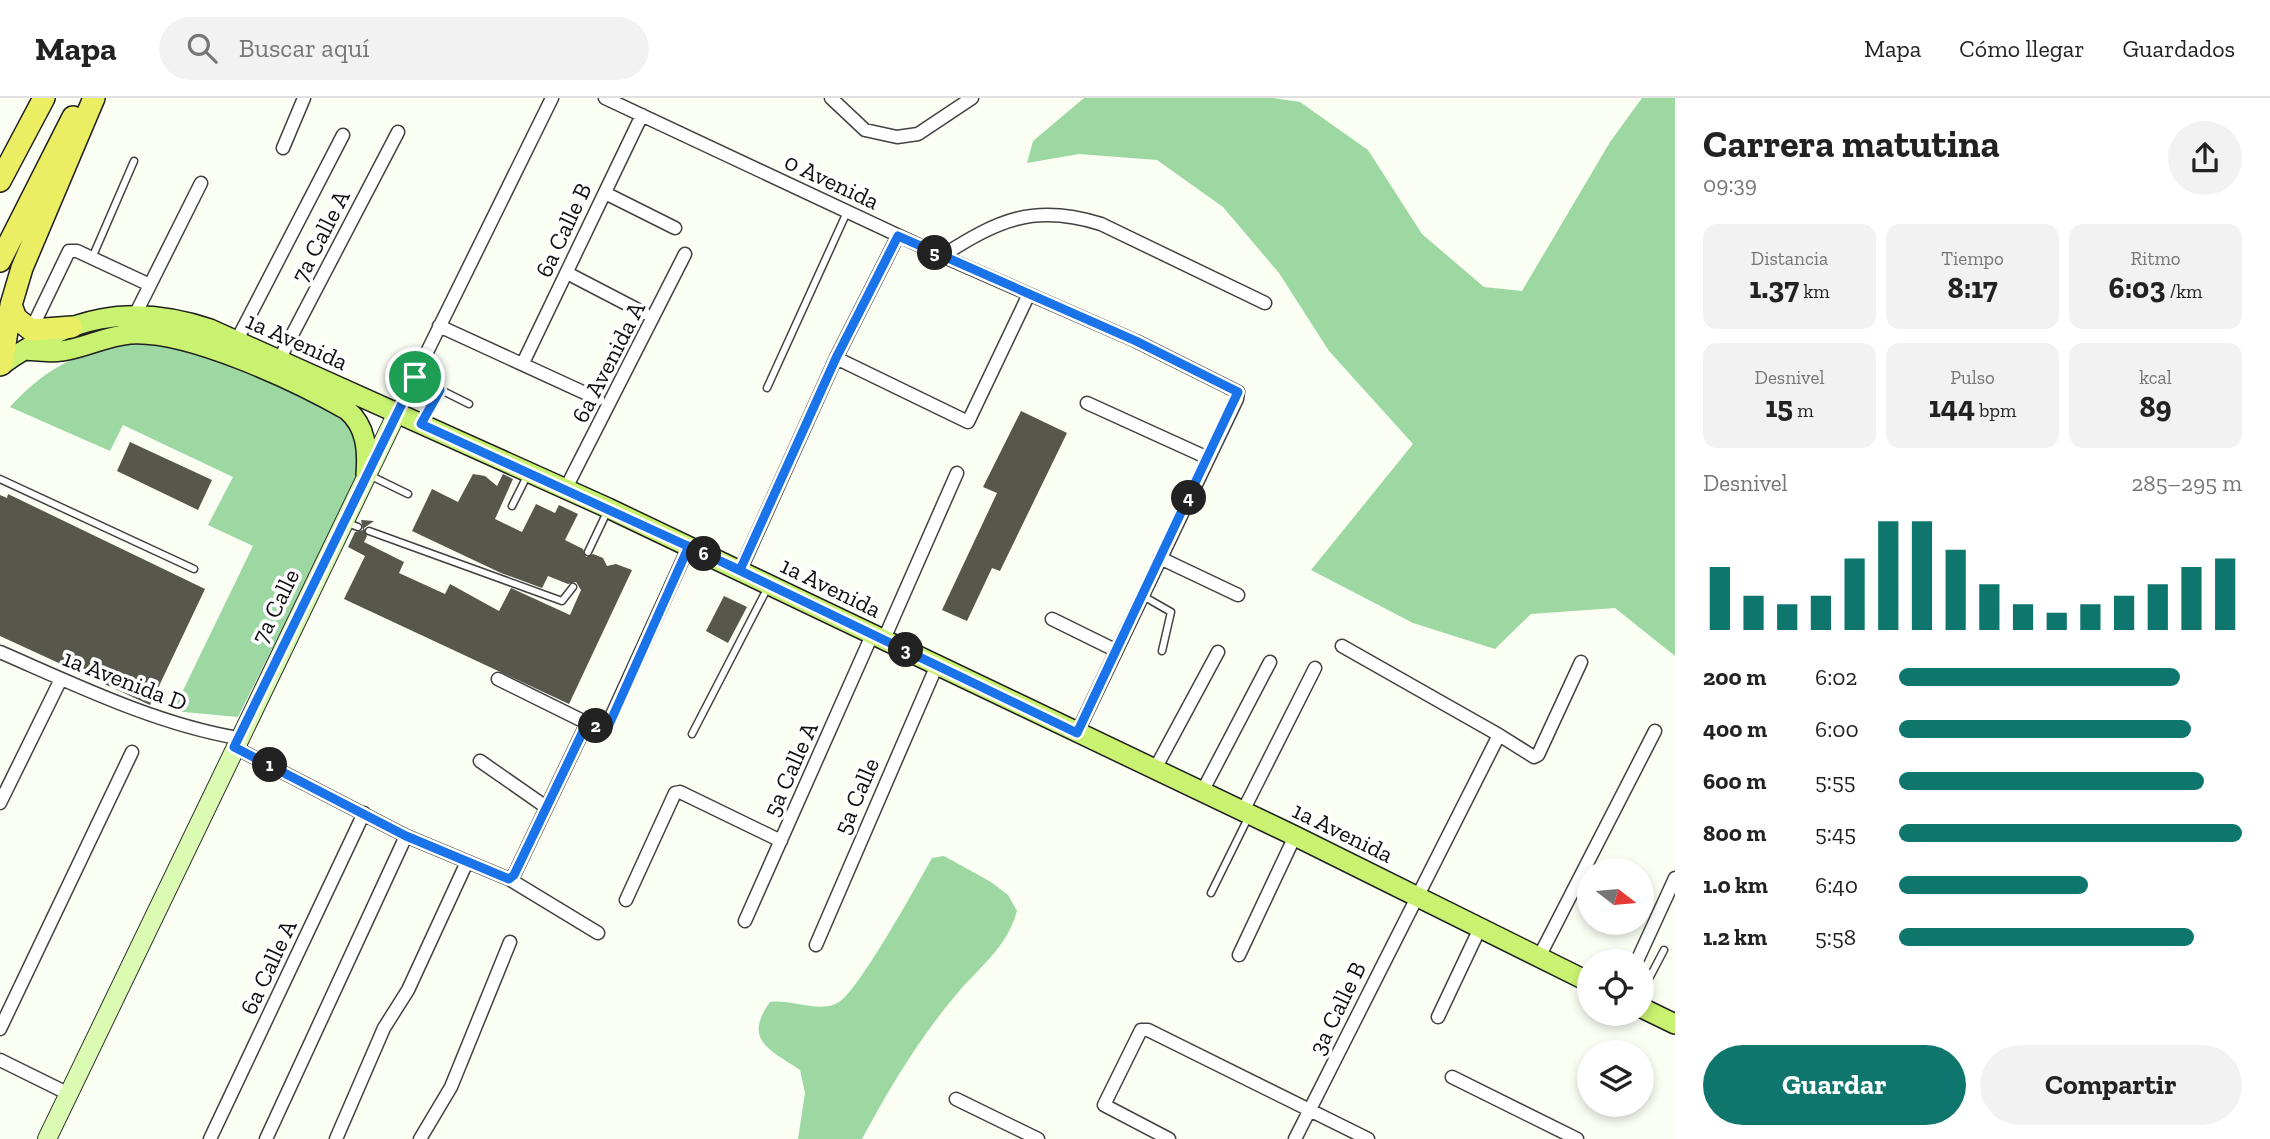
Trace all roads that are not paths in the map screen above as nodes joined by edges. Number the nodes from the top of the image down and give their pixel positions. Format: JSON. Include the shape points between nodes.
{"nodes":[{"id":1,"x":44,"y":98,"type":"edge"},
{"id":2,"x":86,"y":98,"type":"edge"},
{"id":3,"x":94,"y":98,"type":"edge"},
{"id":4,"x":303,"y":98,"type":"edge"},
{"id":5,"x":552,"y":98,"type":"edge"},
{"id":6,"x":605,"y":98,"type":"edge"},
{"id":7,"x":831,"y":98,"type":"edge"},
{"id":8,"x":972,"y":98,"type":"edge"},
{"id":9,"x":642,"y":116,"type":"junction"},
{"id":10,"x":398,"y":132,"type":"dead end"},
{"id":11,"x":343,"y":135,"type":"dead end"},
{"id":12,"x":283,"y":148,"type":"dead end"},
{"id":13,"x":134,"y":161,"type":"dead end"},
{"id":14,"x":0,"y":181,"type":"edge"},
{"id":15,"x":201,"y":183,"type":"dead end"},
{"id":16,"x":605,"y":193,"type":"junction"},
{"id":17,"x":847,"y":212,"type":"junction"},
{"id":18,"x":675,"y":228,"type":"dead end"},
{"id":19,"x":898,"y":236,"type":"junction"},
{"id":20,"x":685,"y":254,"type":"dead end"},
{"id":21,"x":942,"y":256,"type":"junction"},
{"id":22,"x":92,"y":258,"type":"junction"},
{"id":23,"x":0,"y":261,"type":"edge"},
{"id":24,"x":567,"y":273,"type":"junction"},
{"id":25,"x":150,"y":285,"type":"junction"},
{"id":26,"x":1029,"y":294,"type":"junction"},
{"id":27,"x":1265,"y":303,"type":"dead end"},
{"id":28,"x":11,"y":305,"type":"junction"},
{"id":29,"x":136,"y":313,"type":"junction"},
{"id":30,"x":643,"y":313,"type":"dead end"},
{"id":31,"x":439,"y":326,"type":"junction"},
{"id":32,"x":72,"y":327,"type":"joint"},
{"id":33,"x":27,"y":340,"type":"junction"},
{"id":34,"x":237,"y":340,"type":"junction"},
{"id":35,"x":836,"y":358,"type":"junction"},
{"id":36,"x":279,"y":360,"type":"junction"},
{"id":37,"x":523,"y":363,"type":"junction"},
{"id":38,"x":1,"y":365,"type":"edge"},
{"id":39,"x":415,"y":377,"type":"junction"},
{"id":40,"x":767,"y":388,"type":"dead end"},
{"id":41,"x":440,"y":390,"type":"junction"},
{"id":42,"x":598,"y":399,"type":"dead end"},
{"id":43,"x":1087,"y":403,"type":"dead end"},
{"id":44,"x":469,"y":404,"type":"dead end"},
{"id":45,"x":397,"y":413,"type":"junction"},
{"id":46,"x":421,"y":424,"type":"junction"},
{"id":47,"x":1208,"y":458,"type":"junction"},
{"id":48,"x":529,"y":471,"type":"junction"},
{"id":49,"x":957,"y":473,"type":"dead end"},
{"id":50,"x":366,"y":474,"type":"junction"},
{"id":51,"x":0,"y":479,"type":"edge"},
{"id":52,"x":566,"y":488,"type":"junction"},
{"id":53,"x":408,"y":494,"type":"dead end"},
{"id":54,"x":513,"y":506,"type":"dead end"},
{"id":55,"x":608,"y":508,"type":"junction"},
{"id":56,"x":369,"y":531,"type":"dead end"},
{"id":57,"x":689,"y":546,"type":"junction"},
{"id":58,"x":588,"y":552,"type":"dead end"},
{"id":59,"x":1160,"y":558,"type":"junction"},
{"id":60,"x":194,"y":569,"type":"dead end"},
{"id":61,"x":740,"y":570,"type":"junction"},
{"id":62,"x":769,"y":585,"type":"junction"},
{"id":63,"x":573,"y":587,"type":"dead end"},
{"id":64,"x":1142,"y":595,"type":"junction"},
{"id":65,"x":1238,"y":595,"type":"dead end"},
{"id":66,"x":1052,"y":619,"type":"dead end"},
{"id":67,"x":878,"y":637,"type":"junction"},
{"id":68,"x":1342,"y":646,"type":"dead end"},
{"id":69,"x":1115,"y":650,"type":"junction"},
{"id":70,"x":1162,"y":651,"type":"dead end"},
{"id":71,"x":0,"y":652,"type":"edge"},
{"id":72,"x":1218,"y":652,"type":"dead end"},
{"id":73,"x":1270,"y":662,"type":"dead end"},
{"id":74,"x":1581,"y":662,"type":"dead end"},
{"id":75,"x":937,"y":665,"type":"junction"},
{"id":76,"x":1315,"y":668,"type":"dead end"},
{"id":77,"x":61,"y":679,"type":"junction"},
{"id":78,"x":498,"y":679,"type":"dead end"},
{"id":79,"x":587,"y":723,"type":"junction"},
{"id":80,"x":1655,"y":731,"type":"dead end"},
{"id":81,"x":692,"y":733,"type":"dead end"},
{"id":82,"x":1077,"y":733,"type":"junction"},
{"id":83,"x":1499,"y":735,"type":"junction"},
{"id":84,"x":236,"y":742,"type":"junction"},
{"id":85,"x":132,"y":752,"type":"dead end"},
{"id":86,"x":481,"y":761,"type":"dead end"},
{"id":87,"x":1155,"y":769,"type":"junction"},
{"id":88,"x":1202,"y":792,"type":"junction"},
{"id":89,"x":0,"y":803,"type":"edge"},
{"id":90,"x":545,"y":807,"type":"junction"},
{"id":91,"x":364,"y":813,"type":"junction"},
{"id":92,"x":1246,"y":813,"type":"junction"},
{"id":93,"x":406,"y":836,"type":"junction"},
{"id":94,"x":1295,"y":836,"type":"junction"},
{"id":95,"x":781,"y":841,"type":"junction"},
{"id":96,"x":467,"y":862,"type":"junction"},
{"id":97,"x":1675,"y":878,"type":"edge"},
{"id":98,"x":509,"y":879,"type":"junction"},
{"id":99,"x":1211,"y":893,"type":"dead end"},
{"id":100,"x":1416,"y":895,"type":"junction"},
{"id":101,"x":626,"y":900,"type":"dead end"},
{"id":102,"x":746,"y":921,"type":"dead end"},
{"id":103,"x":1480,"y":928,"type":"junction"},
{"id":104,"x":598,"y":933,"type":"dead end"},
{"id":105,"x":510,"y":942,"type":"dead end"},
{"id":106,"x":816,"y":945,"type":"dead end"},
{"id":107,"x":1642,"y":949,"type":"edge"},
{"id":108,"x":1664,"y":950,"type":"dead end"},
{"id":109,"x":1239,"y":955,"type":"dead end"},
{"id":110,"x":1539,"y":957,"type":"junction"},
{"id":111,"x":1654,"y":969,"type":"edge"},
{"id":112,"x":1577,"y":976,"type":"edge"},
{"id":113,"x":1654,"y":1014,"type":"edge"},
{"id":114,"x":1438,"y":1017,"type":"dead end"},
{"id":115,"x":1675,"y":1024,"type":"edge"},
{"id":116,"x":0,"y":1028,"type":"edge"},
{"id":117,"x":0,"y":1060,"type":"edge"},
{"id":118,"x":1452,"y":1077,"type":"dead end"},
{"id":119,"x":69,"y":1094,"type":"junction"},
{"id":120,"x":956,"y":1099,"type":"dead end"},
{"id":121,"x":1311,"y":1108,"type":"junction"},
{"id":122,"x":47,"y":1139,"type":"edge"},
{"id":123,"x":210,"y":1139,"type":"edge"},
{"id":124,"x":266,"y":1139,"type":"edge"},
{"id":125,"x":336,"y":1139,"type":"edge"},
{"id":126,"x":420,"y":1139,"type":"edge"},
{"id":127,"x":1038,"y":1139,"type":"edge"},
{"id":128,"x":1169,"y":1139,"type":"edge"},
{"id":129,"x":1295,"y":1139,"type":"edge"},
{"id":130,"x":1368,"y":1139,"type":"edge"},
{"id":131,"x":1577,"y":1139,"type":"edge"}],
"edges":[{"from":1,"to":14,"type":"highway"},
{"from":2,"to":23,"type":"highway"},
{"from":3,"to":28,"type":"highway","via":[[22,268]]},
{"from":4,"to":12,"type":"street"},
{"from":5,"to":31,"type":"street","name":"7a Calle"},
{"from":6,"to":9,"type":"street","name":"0 Avenida"},
{"from":7,"to":8,"type":"street","via":[[865,130],[897,138],[918,134]]},
{"from":9,"to":16,"type":"street","name":"6a Calle B"},
{"from":9,"to":17,"type":"street","name":"0 Avenida"},
{"from":10,"to":36,"type":"street","name":"7a Calle A"},
{"from":11,"to":34,"type":"street"},
{"from":13,"to":22,"type":"lane"},
{"from":15,"to":25,"type":"street"},
{"from":16,"to":18,"type":"street"},
{"from":16,"to":24,"type":"street","name":"6a Calle B"},
{"from":17,"to":19,"type":"street","name":"0 Avenida"},
{"from":17,"to":40,"type":"lane"},
{"from":19,"to":21,"type":"street","name":"0 Avenida"},
{"from":19,"to":35,"type":"street"},
{"from":20,"to":52,"type":"street","name":"6a Avenida A"},
{"from":21,"to":26,"type":"street","name":"0 Avenida"},
{"from":21,"to":27,"type":"street","via":[[1011,218],[1074,215]]},
{"from":22,"to":25,"type":"street"},
{"from":22,"to":33,"type":"street","via":[[69,251]]},
{"from":24,"to":30,"type":"street"},
{"from":24,"to":37,"type":"street","name":"6a Calle B"},
{"from":25,"to":29,"type":"street"},
{"from":26,"to":35,"type":"street","via":[[968,422]]},
{"from":26,"to":47,"type":"street","name":"0 Avenida","via":[[1233,387],[1237,399]]},
{"from":28,"to":33,"type":"highway"},
{"from":28,"to":38,"type":"highway"},
{"from":29,"to":32,"type":"main road","name":"1a Avenida"},
{"from":29,"to":34,"type":"main road","name":"1a Avenida","via":[[178,318]]},
{"from":31,"to":37,"type":"street"},
{"from":31,"to":39,"type":"street","name":"7a Calle"},
{"from":32,"to":33,"type":"highway"},
{"from":33,"to":38,"type":"main road"},
{"from":33,"to":50,"type":"main road","via":[[62,351],[108,337],[165,336],[282,379],[347,410],[361,429]]},
{"from":34,"to":36,"type":"main road","name":"1a Avenida"},
{"from":35,"to":61,"type":"street"},
{"from":36,"to":45,"type":"main road","name":"1a Avenida"},
{"from":37,"to":42,"type":"street"},
{"from":39,"to":41,"type":"lane"},
{"from":39,"to":45,"type":"street","name":"7a Calle"},
{"from":41,"to":44,"type":"lane"},
{"from":41,"to":46,"type":"lane"},
{"from":43,"to":47,"type":"street"},
{"from":45,"to":46,"type":"main road","name":"1a Avenida"},
{"from":45,"to":50,"type":"street","name":"7a Calle"},
{"from":46,"to":48,"type":"main road","name":"1a Avenida"},
{"from":47,"to":59,"type":"street"},
{"from":48,"to":52,"type":"main road","name":"1a Avenida"},
{"from":48,"to":54,"type":"lane"},
{"from":49,"to":67,"type":"street"},
{"from":50,"to":53,"type":"lane"},
{"from":50,"to":84,"type":"street","name":"7a Calle","via":[[351,524]]},
{"from":51,"to":60,"type":"lane"},
{"from":52,"to":55,"type":"main road","name":"1a Avenida"},
{"from":55,"to":57,"type":"main road","name":"1a Avenida"},
{"from":55,"to":58,"type":"lane"},
{"from":56,"to":63,"type":"lane","via":[[562,601]]},
{"from":57,"to":61,"type":"main road","name":"1a Avenida"},
{"from":57,"to":79,"type":"street","via":[[608,727]]},
{"from":59,"to":64,"type":"street"},
{"from":59,"to":65,"type":"street"},
{"from":61,"to":62,"type":"main road","name":"1a Avenida"},
{"from":62,"to":67,"type":"main road","name":"1a Avenida"},
{"from":62,"to":81,"type":"lane"},
{"from":64,"to":69,"type":"street"},
{"from":64,"to":70,"type":"lane","via":[[1171,612]]},
{"from":66,"to":69,"type":"street"},
{"from":67,"to":75,"type":"main road","name":"1a Avenida"},
{"from":67,"to":95,"type":"street","name":"5a Calle A"},
{"from":68,"to":83,"type":"street"},
{"from":69,"to":82,"type":"street"},
{"from":71,"to":77,"type":"street","name":"1a Avenida D"},
{"from":72,"to":87,"type":"street"},
{"from":73,"to":88,"type":"street"},
{"from":74,"to":83,"type":"street","via":[[1538,755],[1534,757]]},
{"from":75,"to":82,"type":"main road","name":"1a Avenida"},
{"from":75,"to":106,"type":"street","name":"5a Calle"},
{"from":76,"to":92,"type":"street"},
{"from":77,"to":84,"type":"street","name":"1a Avenida D"},
{"from":77,"to":89,"type":"street"},
{"from":78,"to":79,"type":"street"},
{"from":79,"to":90,"type":"street"},
{"from":80,"to":110,"type":"street"},
{"from":82,"to":87,"type":"main road","name":"1a Avenida"},
{"from":83,"to":100,"type":"street","name":"3a Calle B"},
{"from":84,"to":91,"type":"street","name":"1a Avenida D"},
{"from":84,"to":119,"type":"street","name":"7a Calle"},
{"from":85,"to":116,"type":"street"},
{"from":86,"to":90,"type":"street"},
{"from":87,"to":88,"type":"main road","name":"1a Avenida"},
{"from":88,"to":92,"type":"main road","name":"1a Avenida"},
{"from":90,"to":98,"type":"street"},
{"from":91,"to":93,"type":"street","name":"1a Avenida D"},
{"from":91,"to":123,"type":"street","name":"6a Calle A"},
{"from":92,"to":94,"type":"main road","name":"1a Avenida"},
{"from":92,"to":99,"type":"lane"},
{"from":93,"to":96,"type":"street","name":"1a Avenida D"},
{"from":93,"to":124,"type":"street"},
{"from":94,"to":100,"type":"main road","name":"1a Avenida"},
{"from":94,"to":109,"type":"street"},
{"from":95,"to":101,"type":"street","via":[[675,793]]},
{"from":95,"to":102,"type":"street","name":"5a Calle A"},
{"from":96,"to":98,"type":"street","name":"1a Avenida D"},
{"from":96,"to":125,"type":"street","via":[[408,990],[384,1028]]},
{"from":97,"to":107,"type":"street"},
{"from":98,"to":104,"type":"street","name":"1a Avenida D"},
{"from":100,"to":103,"type":"main road","name":"1a Avenida"},
{"from":100,"to":121,"type":"street","name":"3a Calle B"},
{"from":103,"to":110,"type":"main road","name":"1a Avenida"},
{"from":103,"to":114,"type":"street"},
{"from":105,"to":126,"type":"street","via":[[451,1087]]},
{"from":108,"to":111,"type":"lane"},
{"from":110,"to":112,"type":"main road","name":"1a Avenida"},
{"from":113,"to":115,"type":"main road"},
{"from":117,"to":119,"type":"street"},
{"from":118,"to":131,"type":"street"},
{"from":119,"to":122,"type":"street","name":"7a Calle"},
{"from":120,"to":127,"type":"street"},
{"from":121,"to":128,"type":"street","via":[[1143,1029],[1104,1105]]},
{"from":121,"to":129,"type":"street","name":"3a Calle B"},
{"from":121,"to":130,"type":"street"}]}
